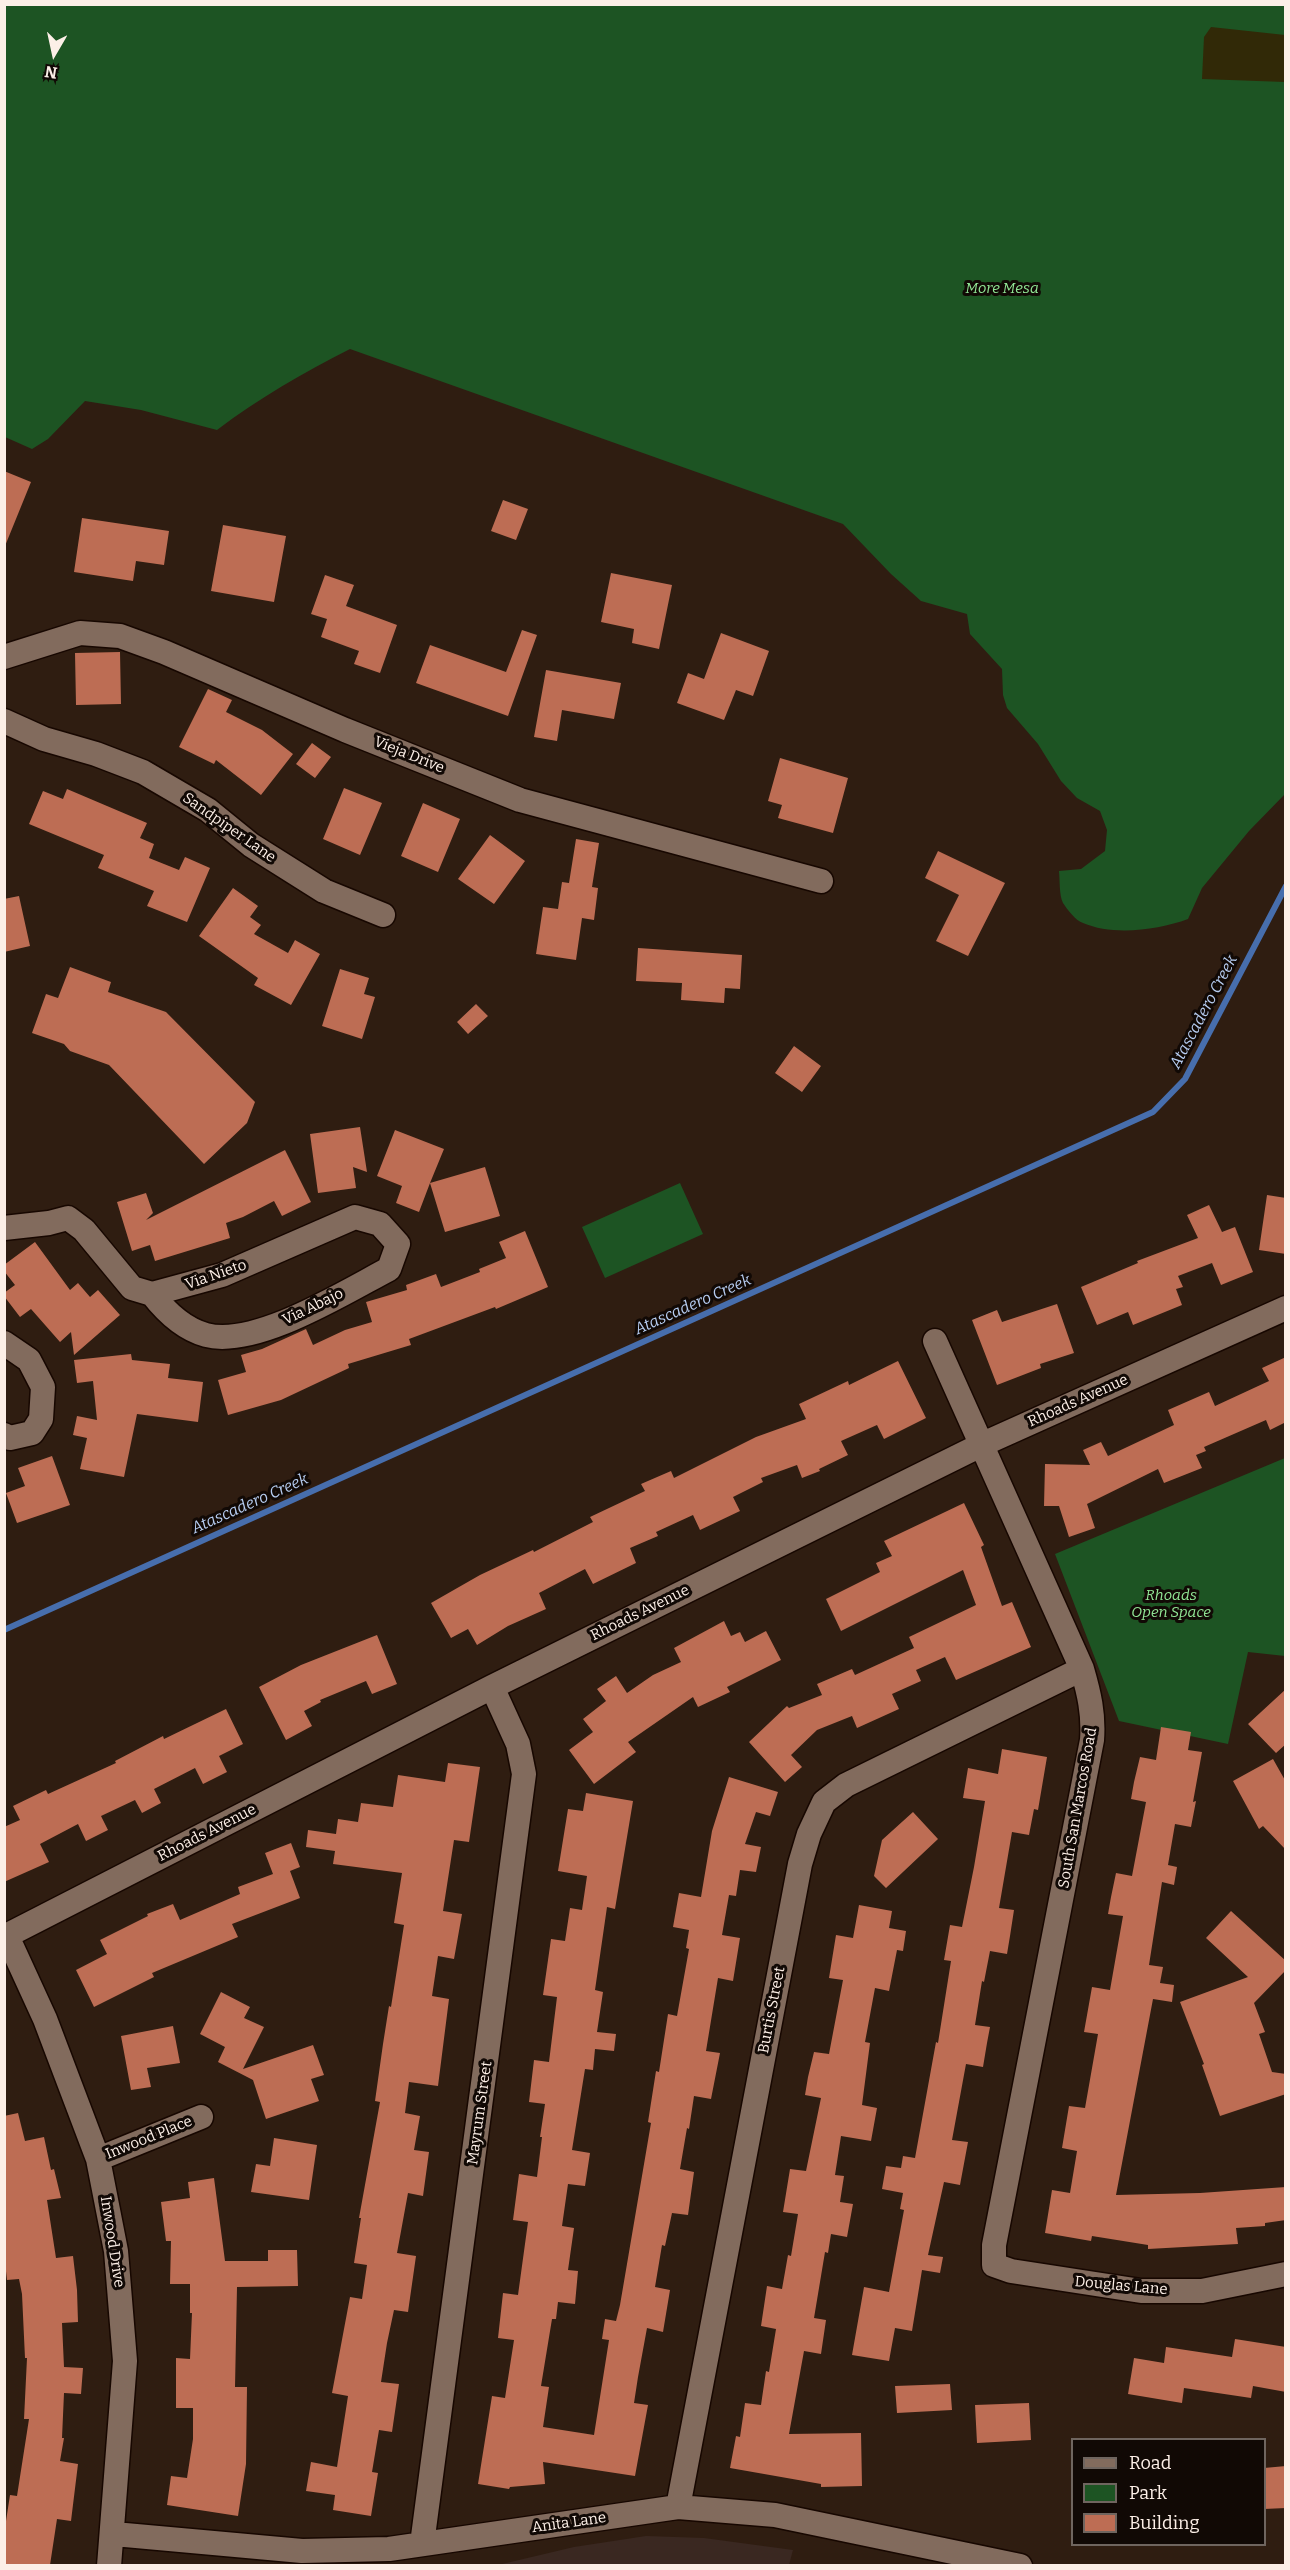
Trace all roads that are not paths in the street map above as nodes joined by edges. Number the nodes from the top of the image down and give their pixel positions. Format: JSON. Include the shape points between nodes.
{"nodes":[{"id":1,"x":4,"y":657,"type":"edge"},
{"id":2,"x":4,"y":722,"type":"edge"},
{"id":3,"x":821,"y":881,"type":"dead end"},
{"id":4,"x":383,"y":915,"type":"dead end"},
{"id":5,"x":14,"y":1227,"type":"edge"},
{"id":6,"x":389,"y":1269,"type":"joint"},
{"id":7,"x":152,"y":1294,"type":"junction"},
{"id":8,"x":1286,"y":1308,"type":"edge"},
{"id":9,"x":935,"y":1341,"type":"dead end"},
{"id":10,"x":4,"y":1343,"type":"edge"},
{"id":11,"x":4,"y":1436,"type":"edge"},
{"id":12,"x":983,"y":1444,"type":"junction"},
{"id":13,"x":1082,"y":1669,"type":"junction"},
{"id":14,"x":492,"y":1687,"type":"junction"},
{"id":15,"x":5,"y":1936,"type":"edge"},
{"id":16,"x":201,"y":2117,"type":"dead end"},
{"id":17,"x":98,"y":2159,"type":"junction"},
{"id":18,"x":994,"y":2265,"type":"joint"},
{"id":19,"x":1286,"y":2274,"type":"edge"},
{"id":20,"x":678,"y":2507,"type":"junction"},
{"id":21,"x":114,"y":2535,"type":"junction"},
{"id":22,"x":422,"y":2544,"type":"junction"},
{"id":23,"x":933,"y":2557,"type":"edge"},
{"id":24,"x":110,"y":2565,"type":"edge"},
{"id":25,"x":1020,"y":2565,"type":"edge"}],
"edges":[{"from":1,"to":3,"type":"street","name":"Vieja Drive","via":[[80,633],[120,636],[520,800]]},
{"from":2,"to":4,"type":"street","name":"Sandpiper Lane","via":[[143,772],[208,810],[251,845],[324,891]]},
{"from":5,"to":7,"type":"street","via":[[68,1218],[84,1230],[132,1288]]},
{"from":6,"to":7,"type":"street","name":"Via Abajo","via":[[279,1324],[235,1337],[206,1335],[167,1314]]},
{"from":6,"to":7,"type":"street","name":"Via Nieto","via":[[398,1244],[380,1224],[355,1217],[222,1275]]},
{"from":8,"to":12,"type":"street","name":"Rhoads Avenue"},
{"from":9,"to":12,"type":"street","name":"South San Marcos Road"},
{"from":10,"to":11,"type":"street","via":[[29,1360],[43,1387],[41,1419],[32,1433]]},
{"from":12,"to":13,"type":"street","name":"South San Marcos Road"},
{"from":12,"to":14,"type":"street","name":"Rhoads Avenue"},
{"from":13,"to":18,"type":"street","name":"South San Marcos Road","via":[[1091,1699],[1092,1740],[994,2245]]},
{"from":13,"to":20,"type":"street","name":"Burtis Street","via":[[846,1785],[824,1802],[800,1864]]},
{"from":14,"to":15,"type":"street","name":"Rhoads Avenue"},
{"from":14,"to":22,"type":"street","name":"Mayrum Street","via":[[518,1744],[524,1774]]},
{"from":15,"to":17,"type":"street","name":"Inwood Drive","via":[[45,2019]]},
{"from":16,"to":17,"type":"street","name":"Inwood Place"},
{"from":17,"to":21,"type":"street","name":"Inwood Drive","via":[[116,2252],[125,2361]]},
{"from":18,"to":19,"type":"street","name":"Douglas Lane","via":[[1141,2291],[1202,2291]]},
{"from":20,"to":22,"type":"street","name":"Anita Lane"},
{"from":20,"to":23,"type":"street","name":"Anita Lane","via":[[775,2516]]},
{"from":21,"to":22,"type":"street","name":"Anita Lane","via":[[302,2551],[389,2550]]},
{"from":21,"to":24,"type":"street","name":"Inwood Drive"},
{"from":23,"to":25,"type":"street","name":"Anita Lane"}]}
